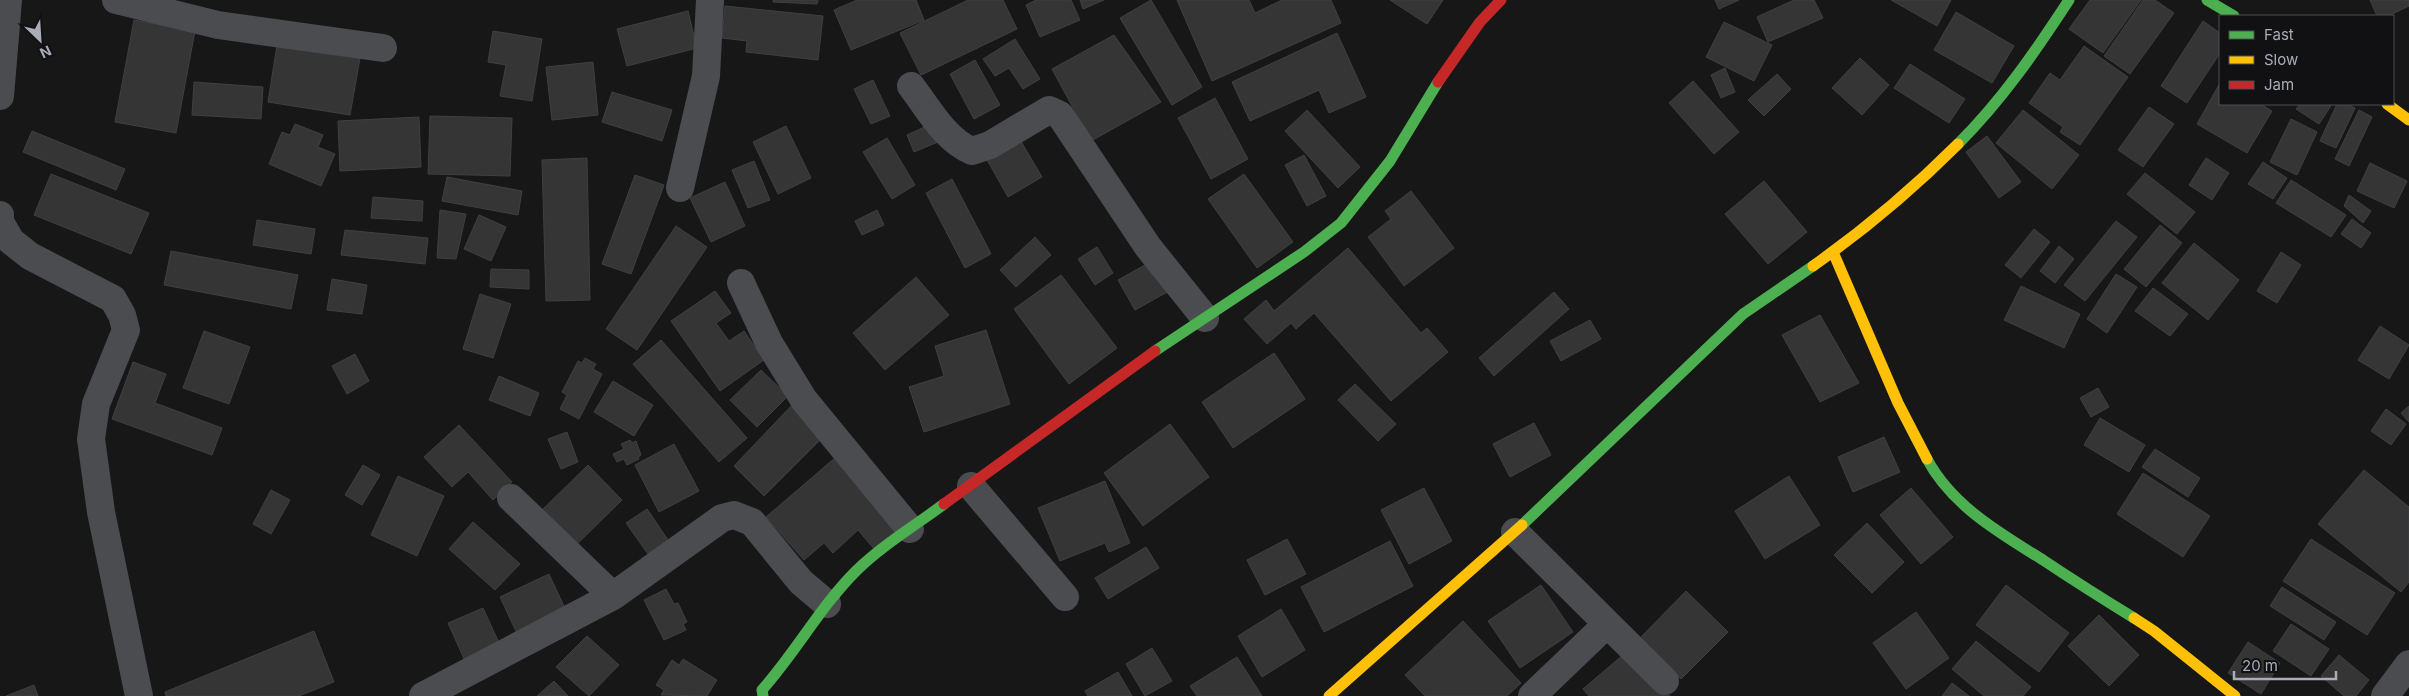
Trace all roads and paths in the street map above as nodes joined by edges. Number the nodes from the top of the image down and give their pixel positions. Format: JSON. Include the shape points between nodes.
{"nodes":[{"id":1,"x":8,"y":0,"type":"edge"},
{"id":2,"x":116,"y":0,"type":"edge"},
{"id":3,"x":710,"y":0,"type":"edge"},
{"id":4,"x":1501,"y":0,"type":"edge"},
{"id":5,"x":2069,"y":0,"type":"edge"},
{"id":6,"x":2207,"y":0,"type":"edge"},
{"id":7,"x":2232,"y":15,"type":"edge"},
{"id":8,"x":383,"y":48,"type":"dead end"},
{"id":9,"x":911,"y":86,"type":"dead end"},
{"id":10,"x":0,"y":96,"type":"edge"},
{"id":11,"x":2388,"y":105,"type":"edge"},
{"id":12,"x":2409,"y":120,"type":"edge"},
{"id":13,"x":680,"y":188,"type":"dead end"},
{"id":14,"x":0,"y":215,"type":"edge"},
{"id":15,"x":1833,"y":252,"type":"junction"},
{"id":16,"x":741,"y":283,"type":"dead end"},
{"id":17,"x":1205,"y":318,"type":"junction"},
{"id":18,"x":971,"y":486,"type":"junction"},
{"id":19,"x":511,"y":498,"type":"dead end"},
{"id":20,"x":910,"y":529,"type":"junction"},
{"id":21,"x":1515,"y":532,"type":"junction"},
{"id":22,"x":613,"y":596,"type":"junction"},
{"id":23,"x":1065,"y":597,"type":"dead end"},
{"id":24,"x":827,"y":604,"type":"junction"},
{"id":25,"x":1607,"y":624,"type":"junction"},
{"id":26,"x":2409,"y":664,"type":"edge"},
{"id":27,"x":1665,"y":681,"type":"dead end"},
{"id":28,"x":140,"y":696,"type":"edge"},
{"id":29,"x":423,"y":696,"type":"edge"},
{"id":30,"x":764,"y":696,"type":"edge"},
{"id":31,"x":1329,"y":696,"type":"edge"},
{"id":32,"x":1532,"y":696,"type":"edge"},
{"id":33,"x":2235,"y":696,"type":"edge"},
{"id":34,"x":2385,"y":696,"type":"edge"}],
"edges":[{"from":1,"to":10,"type":"street"},
{"from":2,"to":8,"type":"street","via":[[218,25]]},
{"from":3,"to":13,"type":"street","via":[[706,76]]},
{"from":4,"to":17,"type":"street","via":[[1480,22],[1446,69],[1390,161],[1342,223]]},
{"from":5,"to":15,"type":"street","via":[[2026,66],[1989,113],[1928,174]]},
{"from":6,"to":7,"type":"street"},
{"from":9,"to":17,"type":"street","via":[[959,146],[972,151],[990,145],[1049,110],[1060,115],[1148,247]]},
{"from":11,"to":12,"type":"street"},
{"from":14,"to":28,"type":"street","via":[[0,222],[11,241],[30,256],[113,299],[122,315],[126,330],[96,404],[91,439],[101,512]]},
{"from":15,"to":21,"type":"street","via":[[1743,314]]},
{"from":15,"to":33,"type":"street","via":[[1898,403],[1934,472],[1947,488],[1980,520],[2154,631]]},
{"from":16,"to":20,"type":"street","via":[[769,344],[804,400]]},
{"from":17,"to":18,"type":"street"},
{"from":18,"to":20,"type":"street"},
{"from":18,"to":23,"type":"street"},
{"from":19,"to":22,"type":"street"},
{"from":20,"to":24,"type":"street","via":[[857,570]]},
{"from":21,"to":25,"type":"street"},
{"from":21,"to":31,"type":"street"},
{"from":22,"to":24,"type":"street","via":[[722,518],[734,515],[752,522],[801,582]]},
{"from":22,"to":29,"type":"street"},
{"from":24,"to":30,"type":"street","via":[[785,664],[762,690]]},
{"from":25,"to":27,"type":"street"},
{"from":25,"to":32,"type":"street"},
{"from":26,"to":34,"type":"street"}]}
